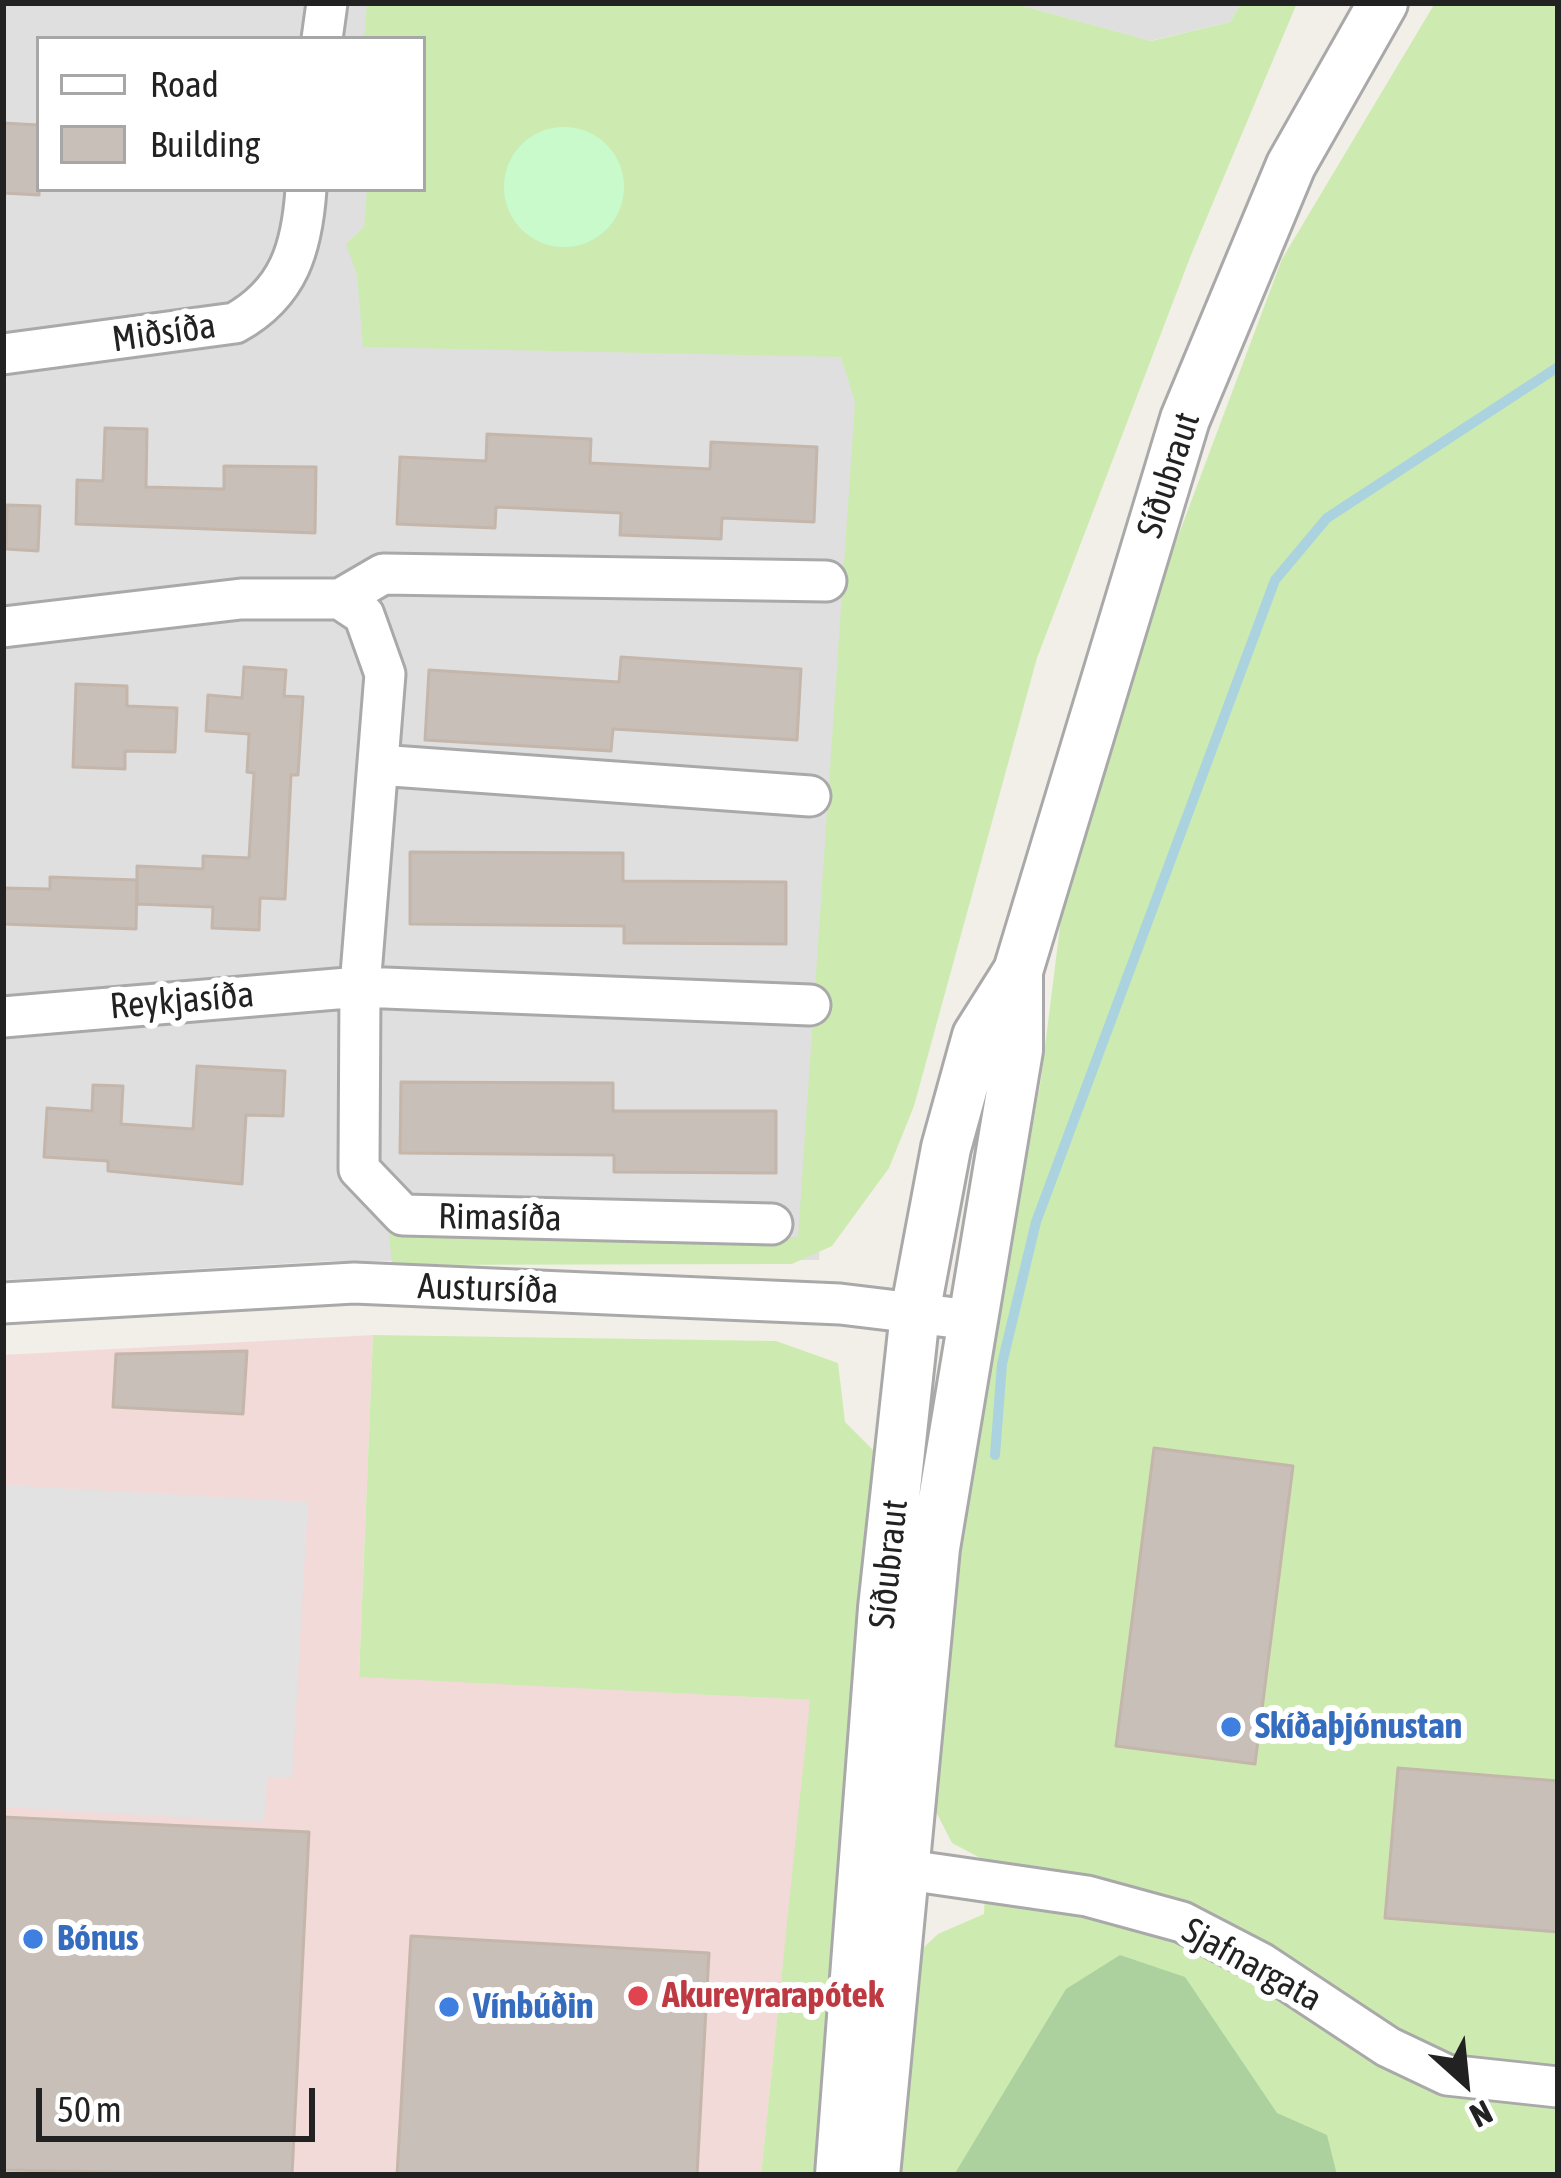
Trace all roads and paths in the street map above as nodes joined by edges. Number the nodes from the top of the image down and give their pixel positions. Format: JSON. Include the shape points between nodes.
{"nodes":[{"id":1,"x":327,"y":3,"type":"edge"},
{"id":2,"x":1383,"y":3,"type":"edge"},
{"id":3,"x":322,"y":36,"type":"edge"},
{"id":4,"x":306,"y":192,"type":"edge"},
{"id":5,"x":3,"y":354,"type":"edge"},
{"id":6,"x":826,"y":580,"type":"dead end"},
{"id":7,"x":340,"y":599,"type":"junction"},
{"id":8,"x":3,"y":627,"type":"edge"},
{"id":9,"x":378,"y":765,"type":"junction"},
{"id":10,"x":810,"y":796,"type":"dead end"},
{"id":11,"x":1018,"y":971,"type":"junction"},
{"id":12,"x":360,"y":987,"type":"junction"},
{"id":13,"x":810,"y":1005,"type":"dead end"},
{"id":14,"x":3,"y":1017,"type":"edge"},
{"id":15,"x":772,"y":1224,"type":"dead end"},
{"id":16,"x":3,"y":1303,"type":"edge"},
{"id":17,"x":915,"y":1313,"type":"junction"},
{"id":18,"x":972,"y":1320,"type":"junction"},
{"id":19,"x":883,"y":1866,"type":"junction"},
{"id":20,"x":1558,"y":2087,"type":"edge"},
{"id":21,"x":840,"y":2175,"type":"edge"},
{"id":22,"x":875,"y":2175,"type":"edge"}],
"edges":[{"from":1,"to":3,"type":"street"},
{"from":2,"to":11,"type":"street","name":"Síðubraut","via":[[1291,165],[1185,418]]},
{"from":4,"to":5,"type":"street","name":"Miðsíða","via":[[290,271],[262,308],[235,323]]},
{"from":6,"to":7,"type":"street","via":[[383,574]]},
{"from":7,"to":8,"type":"street","via":[[242,599]]},
{"from":7,"to":9,"type":"street","name":"Rimasíða","via":[[364,615],[385,674]]},
{"from":9,"to":10,"type":"street"},
{"from":9,"to":12,"type":"street","name":"Rimasíða"},
{"from":11,"to":17,"type":"street","name":"Síðubraut","via":[[977,1036]]},
{"from":11,"to":18,"type":"street","name":"Síðubraut","via":[[1018,1050]]},
{"from":12,"to":13,"type":"street"},
{"from":12,"to":14,"type":"street","name":"Reykjasíða"},
{"from":12,"to":15,"type":"street","name":"Rimasíða","via":[[359,1169],[403,1216]]},
{"from":16,"to":17,"type":"street","name":"Austursíða","via":[[314,1282]]},
{"from":17,"to":18,"type":"street","name":"Austursíða"},
{"from":17,"to":19,"type":"street","name":"Síðubraut"},
{"from":18,"to":19,"type":"street","name":"Síðubraut"},
{"from":19,"to":20,"type":"street","name":"Sjafnargata","via":[[1087,1896],[1182,1922],[1447,2074]]},
{"from":19,"to":21,"type":"street","name":"Síðubraut"},
{"from":19,"to":22,"type":"street","name":"Síðubraut"}]}
